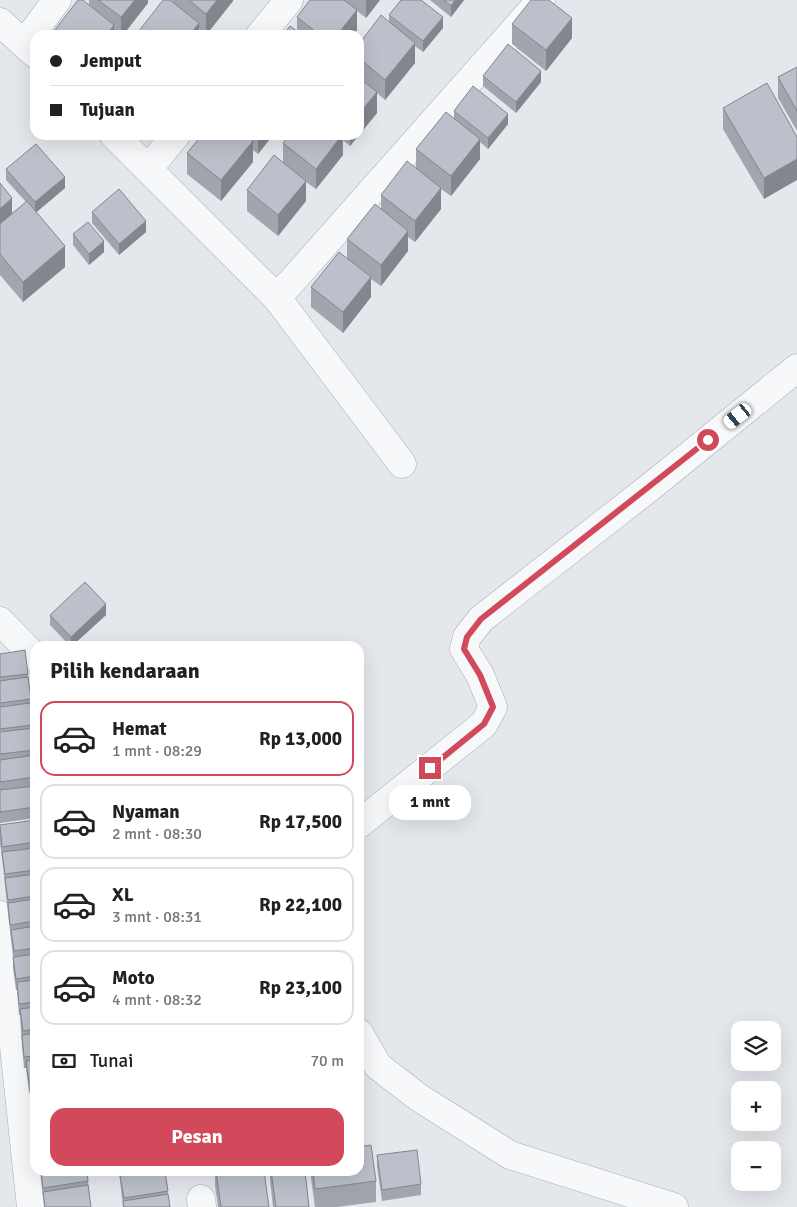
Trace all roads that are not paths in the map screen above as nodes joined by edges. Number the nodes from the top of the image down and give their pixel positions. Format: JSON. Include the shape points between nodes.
{"nodes":[{"id":1,"x":57,"y":0,"type":"edge"},
{"id":2,"x":289,"y":0,"type":"edge"},
{"id":3,"x":541,"y":0,"type":"edge"},
{"id":4,"x":0,"y":22,"type":"edge"},
{"id":5,"x":40,"y":30,"type":"edge"},
{"id":6,"x":264,"y":30,"type":"edge"},
{"id":7,"x":30,"y":48,"type":"edge"},
{"id":8,"x":119,"y":140,"type":"edge"},
{"id":9,"x":172,"y":140,"type":"edge"},
{"id":10,"x":148,"y":169,"type":"junction"},
{"id":11,"x":277,"y":298,"type":"junction"},
{"id":12,"x":797,"y":368,"type":"edge"},
{"id":13,"x":402,"y":464,"type":"dead end"},
{"id":14,"x":0,"y":621,"type":"edge"},
{"id":15,"x":30,"y":652,"type":"edge"},
{"id":16,"x":364,"y":820,"type":"edge"},
{"id":17,"x":0,"y":915,"type":"edge"},
{"id":18,"x":364,"y":1042,"type":"edge"},
{"id":19,"x":18,"y":1114,"type":"edge"},
{"id":20,"x":30,"y":1207,"type":"edge"},
{"id":21,"x":674,"y":1207,"type":"edge"}],
"edges":[{"from":1,"to":5,"type":"street"},
{"from":2,"to":6,"type":"street"},
{"from":3,"to":11,"type":"street"},
{"from":4,"to":7,"type":"street"},
{"from":8,"to":10,"type":"street"},
{"from":9,"to":10,"type":"street"},
{"from":10,"to":11,"type":"street"},
{"from":11,"to":13,"type":"street"},
{"from":12,"to":16,"type":"street","via":[[481,619],[467,637],[464,649],[480,675],[493,707],[484,724]]},
{"from":14,"to":15,"type":"street"},
{"from":17,"to":19,"type":"street"},
{"from":18,"to":21,"type":"street","via":[[378,1066],[418,1097],[510,1155]]},
{"from":19,"to":20,"type":"street"}]}
